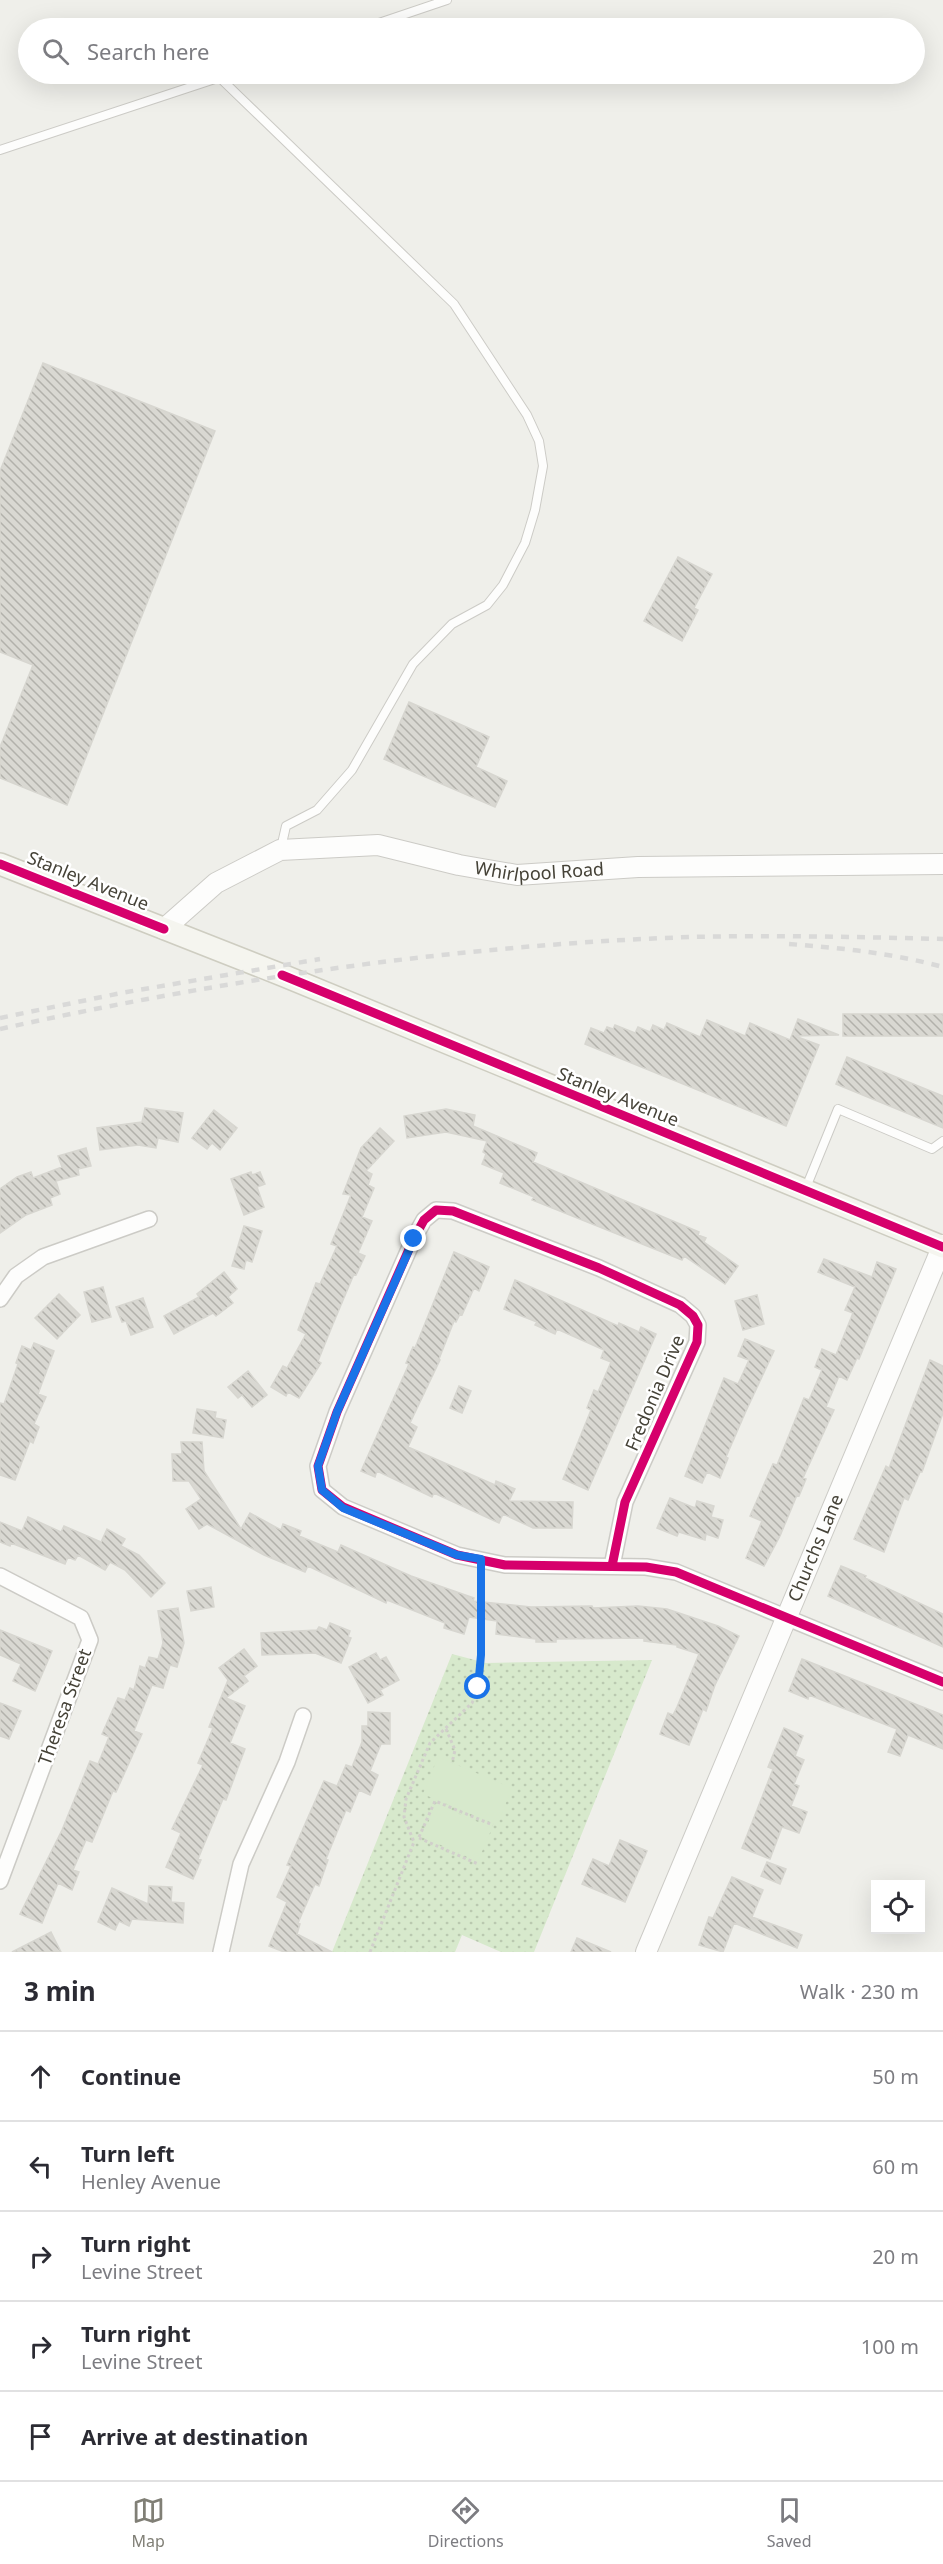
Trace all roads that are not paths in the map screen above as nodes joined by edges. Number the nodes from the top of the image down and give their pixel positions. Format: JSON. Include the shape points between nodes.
{"nodes":[{"id":1,"x":447,"y":0,"type":"edge"},
{"id":2,"x":394,"y":18,"type":"edge"},
{"id":3,"x":198,"y":84,"type":"edge"},
{"id":4,"x":226,"y":84,"type":"edge"},
{"id":5,"x":0,"y":150,"type":"edge"},
{"id":6,"x":280,"y":850,"type":"junction"},
{"id":7,"x":0,"y":864,"type":"edge"},
{"id":8,"x":943,"y":864,"type":"edge"},
{"id":9,"x":164,"y":929,"type":"junction"},
{"id":10,"x":943,"y":1141,"type":"edge"},
{"id":11,"x":804,"y":1191,"type":"junction"},
{"id":12,"x":149,"y":1219,"type":"dead end"},
{"id":13,"x":943,"y":1246,"type":"edge"},
{"id":14,"x":0,"y":1299,"type":"edge"},
{"id":15,"x":612,"y":1566,"type":"junction"},
{"id":16,"x":0,"y":1576,"type":"edge"},
{"id":17,"x":786,"y":1616,"type":"junction"},
{"id":18,"x":943,"y":1682,"type":"edge"},
{"id":19,"x":303,"y":1716,"type":"dead end"},
{"id":20,"x":0,"y":1881,"type":"edge"},
{"id":21,"x":221,"y":1952,"type":"edge"},
{"id":22,"x":646,"y":1952,"type":"edge"}],
"edges":[{"from":1,"to":2,"type":"lane"},
{"from":3,"to":5,"type":"lane"},
{"from":4,"to":6,"type":"lane","via":[[454,304],[527,416],[539,441],[543,466],[525,543],[503,585],[487,605],[452,624],[413,664],[352,770],[317,810],[286,826]]},
{"from":6,"to":8,"type":"street","name":"Whirlpool Road","via":[[378,844],[517,875],[638,867]]},
{"from":6,"to":9,"type":"street","name":"Whirlpool Road","via":[[216,883]]},
{"from":7,"to":9,"type":"main road","name":"Stanley Avenue"},
{"from":9,"to":11,"type":"main road","name":"Stanley Avenue"},
{"from":10,"to":11,"type":"lane","via":[[932,1149],[838,1109]]},
{"from":11,"to":13,"type":"main road","name":"Stanley Avenue"},
{"from":12,"to":14,"type":"street","via":[[43,1257],[16,1276]]},
{"from":13,"to":17,"type":"street","name":"Churchs Lane"},
{"from":15,"to":15,"type":"street","name":"Fredonia Drive","via":[[625,1502],[697,1342],[698,1325],[680,1305],[599,1268],[453,1211],[436,1209],[424,1220],[414,1239],[337,1412],[318,1466],[322,1490],[343,1508],[457,1555],[506,1565]]},
{"from":15,"to":17,"type":"street","via":[[676,1572]]},
{"from":16,"to":20,"type":"street","name":"Theresa Street","via":[[81,1618],[90,1640]]},
{"from":17,"to":18,"type":"street"},
{"from":17,"to":22,"type":"street","name":"Churchs Lane"},
{"from":19,"to":21,"type":"street","via":[[242,1864]]}]}
